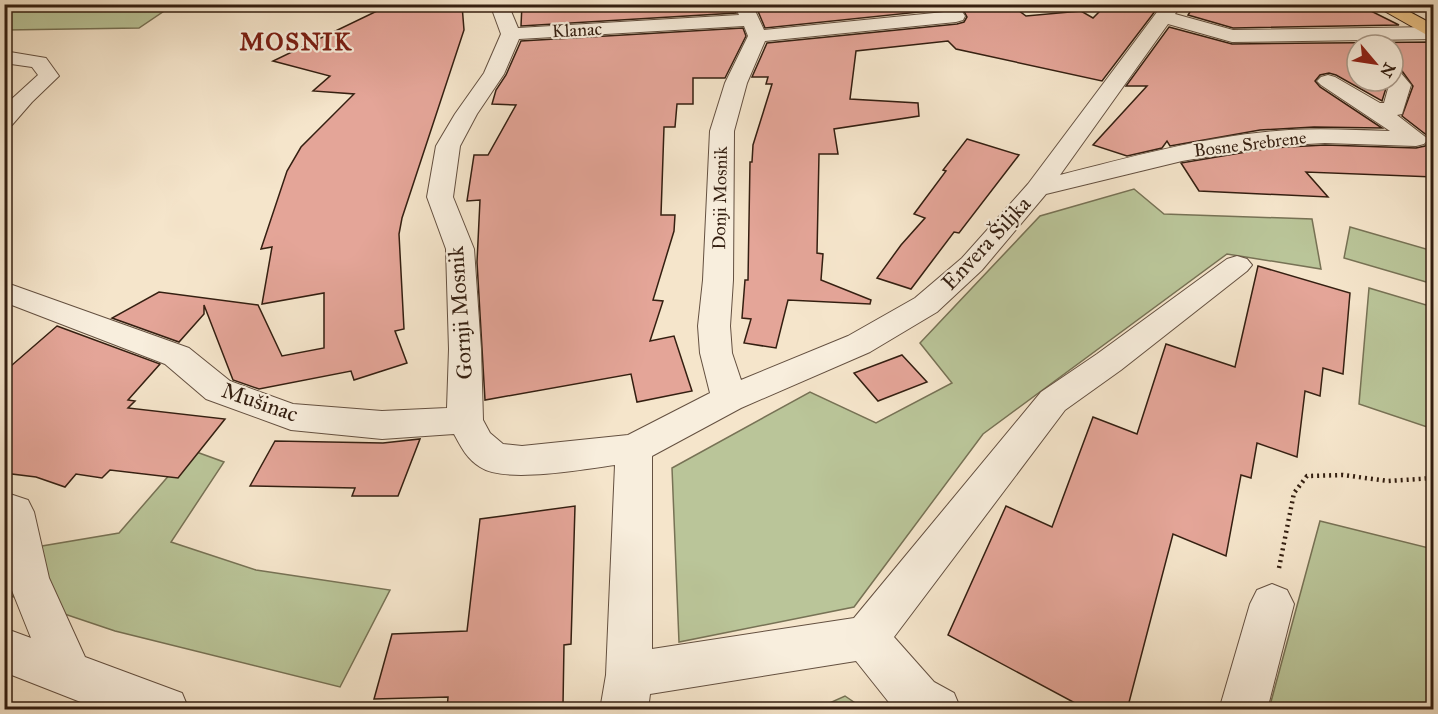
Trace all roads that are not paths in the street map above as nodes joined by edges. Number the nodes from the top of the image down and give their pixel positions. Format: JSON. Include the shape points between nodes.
{"nodes":[{"id":1,"x":499,"y":4,"type":"edge"},
{"id":2,"x":946,"y":4,"type":"edge"},
{"id":3,"x":1381,"y":4,"type":"edge"},
{"id":4,"x":1397,"y":4,"type":"edge"},
{"id":5,"x":1169,"y":11,"type":"edge"},
{"id":6,"x":751,"y":20,"type":"edge"},
{"id":7,"x":1434,"y":24,"type":"edge"},
{"id":8,"x":1434,"y":33,"type":"edge"},
{"id":9,"x":511,"y":34,"type":"junction"},
{"id":10,"x":1337,"y":35,"type":"junction"},
{"id":11,"x":1345,"y":40,"type":"edge"},
{"id":12,"x":4,"y":57,"type":"edge"},
{"id":13,"x":1328,"y":81,"type":"dead end"},
{"id":14,"x":1398,"y":93,"type":"edge"},
{"id":15,"x":1376,"y":110,"type":"junction"},
{"id":16,"x":4,"y":120,"type":"edge"},
{"id":17,"x":1037,"y":189,"type":"junction"},
{"id":18,"x":1237,"y":265,"type":"dead end"},
{"id":19,"x":4,"y":291,"type":"edge"},
{"id":20,"x":729,"y":399,"type":"junction"},
{"id":21,"x":465,"y":420,"type":"junction"},
{"id":22,"x":634,"y":449,"type":"junction"},
{"id":23,"x":4,"y":508,"type":"edge"},
{"id":24,"x":1272,"y":604,"type":"road end"},
{"id":25,"x":866,"y":638,"type":"junction"},
{"id":26,"x":4,"y":650,"type":"edge"},
{"id":27,"x":69,"y":675,"type":"junction"},
{"id":28,"x":626,"y":692,"type":"edge"},
{"id":29,"x":165,"y":710,"type":"edge"},
{"id":30,"x":937,"y":710,"type":"edge"},
{"id":31,"x":1243,"y":710,"type":"edge"}],
"edges":[{"from":1,"to":9,"type":"street"},
{"from":2,"to":6,"type":"street","name":"Klanac","via":[[956,16]]},
{"from":3,"to":8,"type":"main road"},
{"from":4,"to":7,"type":"main road"},
{"from":5,"to":10,"type":"street","via":[[1232,36]]},
{"from":5,"to":17,"type":"street","name":"Envera Šiljka"},
{"from":6,"to":9,"type":"street","name":"Klanac"},
{"from":6,"to":20,"type":"street","name":"Donji Mosnik","via":[[722,131],[714,326],[716,353]]},
{"from":8,"to":10,"type":"street"},
{"from":9,"to":21,"type":"street","name":"Gornji Mosnik","via":[[494,74],[448,146],[440,197],[460,249]]},
{"from":10,"to":11,"type":"street"},
{"from":12,"to":16,"type":"street","via":[[39,62],[49,76]]},
{"from":13,"to":15,"type":"street","name":"Bosne Srebrene"},
{"from":14,"to":15,"type":"street","via":[[1394,109]]},
{"from":15,"to":17,"type":"street","name":"Bosne Srebrene","via":[[1416,140],[1322,136],[1272,139],[1187,151]]},
{"from":17,"to":20,"type":"street","name":"Envera Šiljka","via":[[972,264],[926,305],[859,344]]},
{"from":18,"to":25,"type":"street","via":[[1053,401]]},
{"from":19,"to":21,"type":"street","name":"Mušinac","via":[[177,357],[218,390],[291,417],[382,425]]},
{"from":20,"to":22,"type":"street","name":"Envera Šiljka"},
{"from":21,"to":22,"type":"street","via":[[477,443],[494,458],[522,461]]},
{"from":22,"to":28,"type":"street"},
{"from":23,"to":27,"type":"street","via":[[14,513],[28,578]]},
{"from":24,"to":31,"type":"street"},
{"from":25,"to":28,"type":"street"},
{"from":25,"to":30,"type":"street","via":[[916,699]]},
{"from":26,"to":27,"type":"street"},
{"from":27,"to":29,"type":"street"}]}
